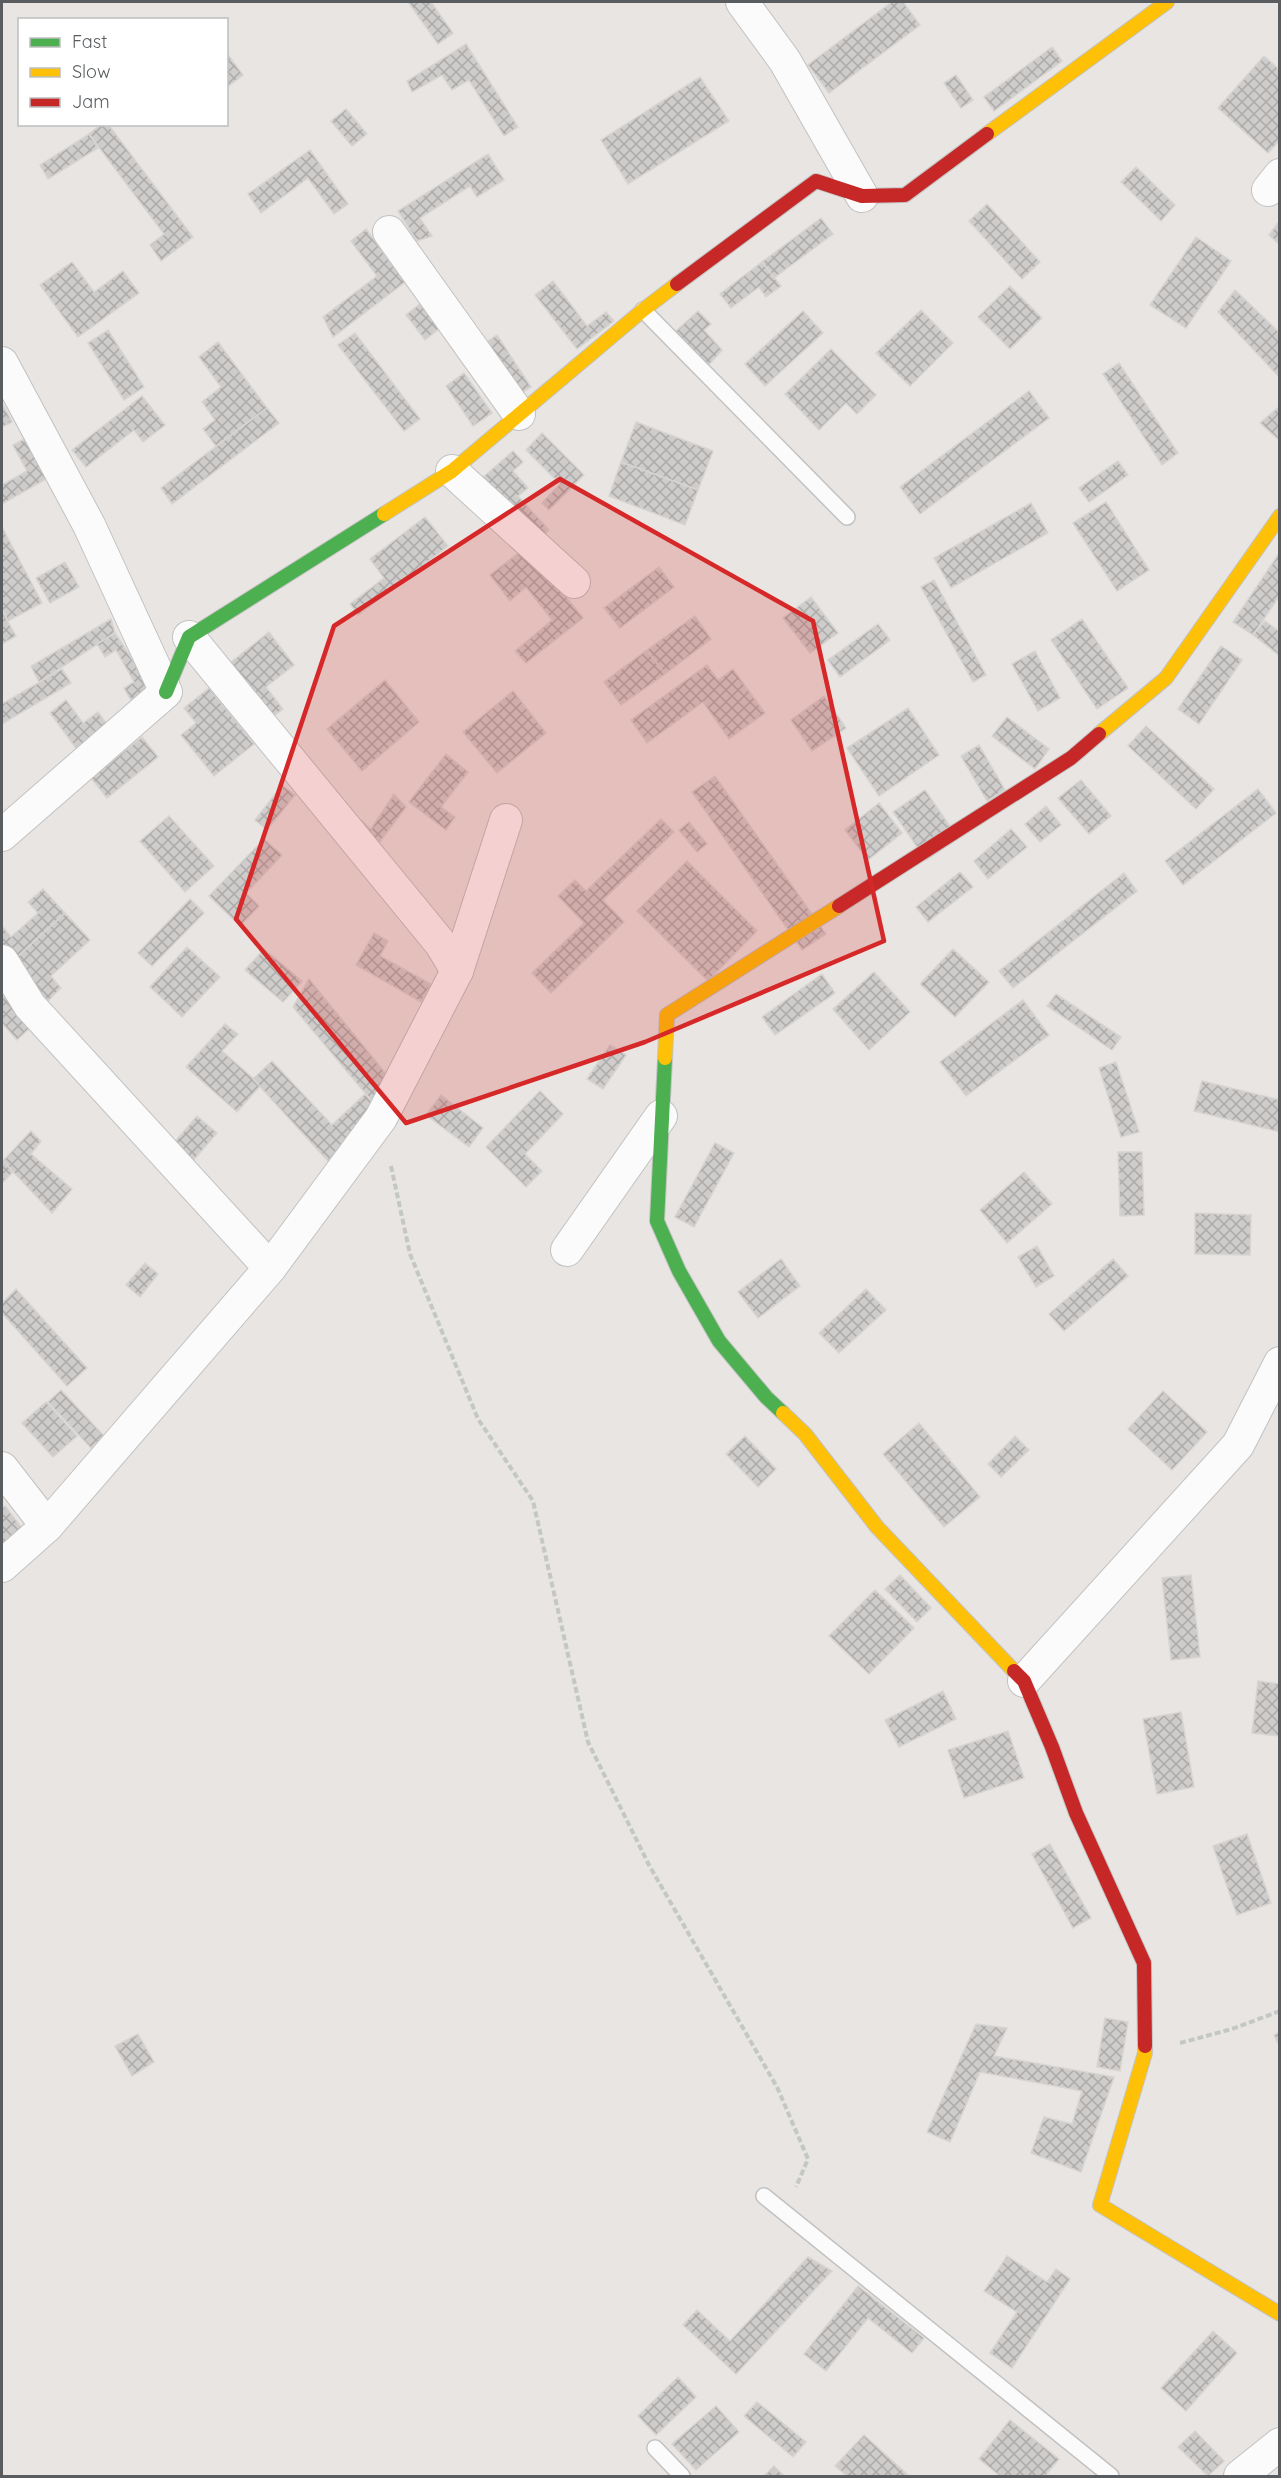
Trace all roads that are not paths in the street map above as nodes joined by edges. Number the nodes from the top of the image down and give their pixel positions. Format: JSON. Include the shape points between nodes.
{"nodes":[{"id":1,"x":742,"y":2,"type":"edge"},
{"id":2,"x":1167,"y":2,"type":"edge"},
{"id":3,"x":862,"y":196,"type":"junction"},
{"id":4,"x":389,"y":232,"type":"dead end"},
{"id":5,"x":643,"y":310,"type":"junction"},
{"id":6,"x":2,"y":363,"type":"edge"},
{"id":7,"x":519,"y":414,"type":"junction"},
{"id":8,"x":452,"y":471,"type":"junction"},
{"id":9,"x":1280,"y":516,"type":"edge"},
{"id":10,"x":847,"y":517,"type":"dead end"},
{"id":11,"x":574,"y":582,"type":"dead end"},
{"id":12,"x":189,"y":637,"type":"junction"},
{"id":13,"x":166,"y":692,"type":"junction"},
{"id":14,"x":506,"y":820,"type":"dead end"},
{"id":15,"x":2,"y":835,"type":"edge"},
{"id":16,"x":2,"y":961,"type":"edge"},
{"id":17,"x":457,"y":971,"type":"junction"},
{"id":18,"x":661,"y":1116,"type":"junction"},
{"id":19,"x":567,"y":1250,"type":"dead end"},
{"id":20,"x":270,"y":1268,"type":"junction"},
{"id":21,"x":1280,"y":1363,"type":"edge"},
{"id":22,"x":2,"y":1468,"type":"edge"},
{"id":23,"x":47,"y":1526,"type":"junction"},
{"id":24,"x":2,"y":1566,"type":"edge"},
{"id":25,"x":1024,"y":1681,"type":"junction"},
{"id":26,"x":764,"y":2196,"type":"dead end"},
{"id":27,"x":1280,"y":2314,"type":"edge"},
{"id":28,"x":1280,"y":2444,"type":"edge"},
{"id":29,"x":655,"y":2448,"type":"dead end"},
{"id":30,"x":682,"y":2476,"type":"edge"},
{"id":31,"x":1111,"y":2476,"type":"edge"},
{"id":32,"x":1240,"y":2476,"type":"edge"}],
"edges":[{"from":1,"to":3,"type":"street","via":[[785,61]]},
{"from":2,"to":3,"type":"street","via":[[905,195]]},
{"from":3,"to":5,"type":"street","via":[[816,181]]},
{"from":4,"to":7,"type":"street"},
{"from":5,"to":7,"type":"street"},
{"from":5,"to":10,"type":"lane"},
{"from":6,"to":13,"type":"street","via":[[89,525]]},
{"from":7,"to":8,"type":"street"},
{"from":8,"to":11,"type":"street"},
{"from":8,"to":12,"type":"street"},
{"from":9,"to":18,"type":"street","via":[[1166,678],[1071,758],[668,1015]]},
{"from":12,"to":13,"type":"street"},
{"from":12,"to":17,"type":"street","via":[[441,944]]},
{"from":13,"to":15,"type":"street"},
{"from":14,"to":17,"type":"street"},
{"from":16,"to":20,"type":"street","via":[[30,1006]]},
{"from":17,"to":20,"type":"street","via":[[381,1118]]},
{"from":18,"to":19,"type":"street"},
{"from":18,"to":25,"type":"street","via":[[657,1221],[679,1271],[719,1341],[766,1397],[805,1434],[877,1527]]},
{"from":20,"to":23,"type":"street"},
{"from":21,"to":25,"type":"street","via":[[1238,1445]]},
{"from":22,"to":23,"type":"street"},
{"from":23,"to":24,"type":"street"},
{"from":25,"to":27,"type":"street","via":[[1076,1813],[1144,1963],[1145,2053],[1100,2205]]},
{"from":26,"to":31,"type":"lane"},
{"from":28,"to":32,"type":"street"},
{"from":29,"to":30,"type":"lane"}]}
